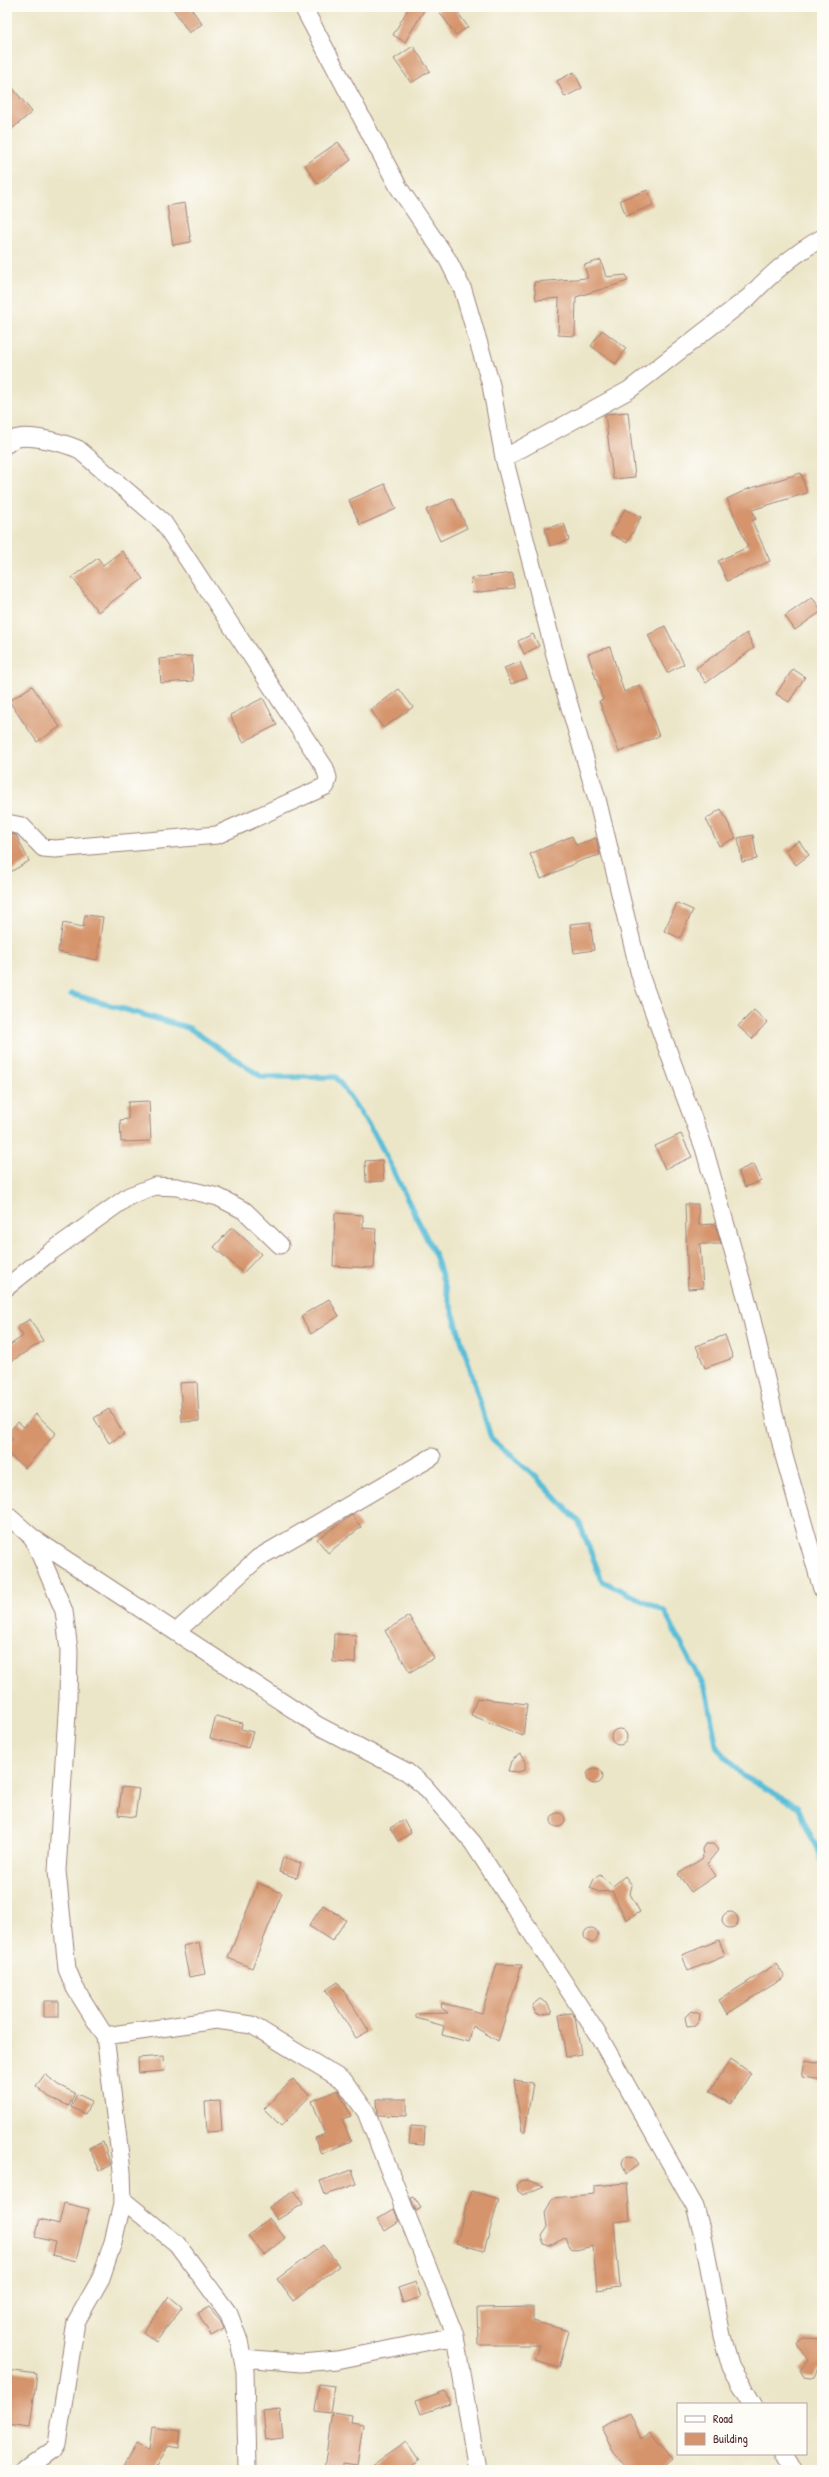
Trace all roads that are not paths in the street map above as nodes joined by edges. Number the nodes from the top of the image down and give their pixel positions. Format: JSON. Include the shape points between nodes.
{"nodes":[{"id":1,"x":303,"y":7,"type":"edge"},
{"id":2,"x":822,"y":238,"type":"edge"},
{"id":3,"x":7,"y":444,"type":"edge"},
{"id":4,"x":504,"y":458,"type":"junction"},
{"id":5,"x":7,"y":823,"type":"edge"},
{"id":6,"x":280,"y":1245,"type":"dead end"},
{"id":7,"x":7,"y":1287,"type":"edge"},
{"id":8,"x":432,"y":1457,"type":"dead end"},
{"id":9,"x":7,"y":1515,"type":"edge"},
{"id":10,"x":33,"y":1538,"type":"junction"},
{"id":11,"x":822,"y":1589,"type":"edge"},
{"id":12,"x":176,"y":1632,"type":"junction"},
{"id":13,"x":105,"y":2036,"type":"junction"},
{"id":14,"x":123,"y":2200,"type":"junction"},
{"id":15,"x":455,"y":2336,"type":"junction"},
{"id":16,"x":244,"y":2358,"type":"junction"},
{"id":17,"x":752,"y":2403,"type":"edge"},
{"id":18,"x":785,"y":2455,"type":"edge"},
{"id":19,"x":26,"y":2470,"type":"edge"},
{"id":20,"x":247,"y":2470,"type":"edge"},
{"id":21,"x":477,"y":2470,"type":"edge"},
{"id":22,"x":793,"y":2470,"type":"edge"}],
"edges":[{"from":1,"to":4,"type":"street","via":[[398,188],[448,260],[463,290],[491,385]]},
{"from":2,"to":4,"type":"street","via":[[764,281],[749,298],[629,390]]},
{"from":3,"to":5,"type":"street","via":[[16,438],[24,437],[67,444],[78,449],[163,522],[325,768],[328,778],[326,786],[217,835],[55,849],[43,848],[22,826]]},
{"from":4,"to":11,"type":"street","via":[[560,674],[597,799],[640,975],[704,1148],[749,1307],[784,1456]]},
{"from":6,"to":7,"type":"street","via":[[245,1211],[218,1197],[177,1187],[155,1186],[129,1196],[49,1253]]},
{"from":8,"to":12,"type":"street","via":[[258,1558]]},
{"from":9,"to":10,"type":"street"},
{"from":10,"to":12,"type":"street"},
{"from":10,"to":13,"type":"street","via":[[64,1611],[69,1650],[67,1721],[56,1871],[67,1969],[75,1988]]},
{"from":12,"to":17,"type":"street","via":[[317,1725],[407,1772],[433,1795],[472,1843],[600,2038],[695,2207],[731,2368]]},
{"from":13,"to":14,"type":"street","via":[[122,2171]]},
{"from":13,"to":15,"type":"street","via":[[216,2020],[252,2025],[344,2081],[366,2112]]},
{"from":14,"to":16,"type":"street","via":[[166,2233],[214,2291],[229,2314]]},
{"from":14,"to":19,"type":"street","via":[[101,2278],[76,2322],[57,2444],[53,2450]]},
{"from":15,"to":16,"type":"street","via":[[337,2360],[301,2363]]},
{"from":15,"to":21,"type":"street"},
{"from":16,"to":20,"type":"street"},
{"from":18,"to":22,"type":"street"}]}
